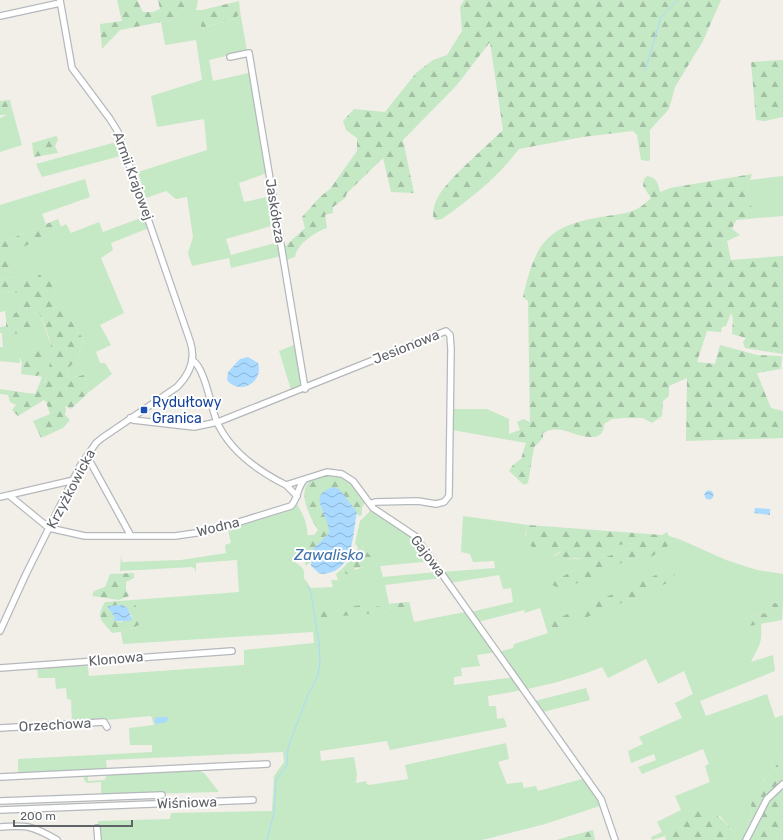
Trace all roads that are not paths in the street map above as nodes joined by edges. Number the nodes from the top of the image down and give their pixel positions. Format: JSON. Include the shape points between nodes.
{"nodes":[{"id":1,"x":60,"y":1,"type":"edge"},
{"id":2,"x":0,"y":16,"type":"edge"},
{"id":3,"x":230,"y":57,"type":"dead end"},
{"id":4,"x":192,"y":360,"type":"junction"},
{"id":5,"x":304,"y":388,"type":"junction"},
{"id":6,"x":130,"y":418,"type":"junction"},
{"id":7,"x":218,"y":422,"type":"junction"},
{"id":8,"x":87,"y":456,"type":"junction"},
{"id":9,"x":305,"y":479,"type":"junction"},
{"id":10,"x":74,"y":480,"type":"junction"},
{"id":11,"x":286,"y":485,"type":"junction"},
{"id":12,"x":10,"y":496,"type":"junction"},
{"id":13,"x":297,"y":496,"type":"junction"},
{"id":14,"x":0,"y":497,"type":"edge"},
{"id":15,"x":370,"y":504,"type":"junction"},
{"id":16,"x":49,"y":528,"type":"junction"},
{"id":17,"x":131,"y":536,"type":"junction"},
{"id":18,"x":0,"y":631,"type":"edge"},
{"id":19,"x":232,"y":650,"type":"dead end"},
{"id":20,"x":0,"y":668,"type":"edge"},
{"id":21,"x":107,"y":727,"type":"dead end"},
{"id":22,"x":0,"y":728,"type":"edge"},
{"id":23,"x":267,"y":764,"type":"dead end"},
{"id":24,"x":0,"y":777,"type":"edge"},
{"id":25,"x":783,"y":784,"type":"edge"},
{"id":26,"x":162,"y":795,"type":"dead end"},
{"id":27,"x":253,"y":800,"type":"dead end"},
{"id":28,"x":0,"y":801,"type":"edge"},
{"id":29,"x":0,"y":810,"type":"edge"},
{"id":30,"x":0,"y":827,"type":"edge"},
{"id":31,"x":97,"y":828,"type":"dead end"},
{"id":32,"x":57,"y":840,"type":"edge"},
{"id":33,"x":98,"y":840,"type":"edge"},
{"id":34,"x":615,"y":840,"type":"edge"},
{"id":35,"x":746,"y":840,"type":"edge"}],
"edges":[{"from":1,"to":2,"type":"street"},
{"from":1,"to":4,"type":"street","name":"Armii Krajowej","via":[[72,68],[118,132],[193,350]]},
{"from":3,"to":5,"type":"street","name":"Jaskółcza","via":[[248,53]]},
{"from":4,"to":6,"type":"street","name":"Krzyżkowicka","via":[[185,377],[177,387]]},
{"from":4,"to":7,"type":"street","via":[[199,368]]},
{"from":5,"to":7,"type":"street","name":"Jesionowa"},
{"from":5,"to":15,"type":"street","name":"Jesionowa","via":[[440,333],[446,331],[449,334],[449,496],[444,502],[436,504],[418,501]]},
{"from":6,"to":7,"type":"street","name":"Jesionowa","via":[[194,427]]},
{"from":6,"to":8,"type":"street","name":"Krzyżkowicka","via":[[102,438]]},
{"from":7,"to":11,"type":"street","via":[[227,437],[252,465]]},
{"from":8,"to":10,"type":"street","name":"Krzyżkowicka"},
{"from":8,"to":17,"type":"street"},
{"from":9,"to":11,"type":"street","name":"Gajowa"},
{"from":9,"to":13,"type":"street","name":"Wodna"},
{"from":9,"to":15,"type":"street","name":"Gajowa","via":[[327,472],[342,474],[353,482]]},
{"from":10,"to":12,"type":"street"},
{"from":10,"to":16,"type":"street","name":"Krzyżkowicka"},
{"from":11,"to":13,"type":"street"},
{"from":12,"to":14,"type":"street"},
{"from":12,"to":16,"type":"street"},
{"from":13,"to":17,"type":"street","name":"Wodna","via":[[291,506],[210,531],[175,536]]},
{"from":15,"to":34,"type":"street","name":"Gajowa","via":[[415,536],[601,799]]},
{"from":16,"to":17,"type":"street","name":"Wodna","via":[[84,536]]},
{"from":16,"to":18,"type":"street","name":"Krzyżkowicka"},
{"from":19,"to":20,"type":"street","name":"Klonowa"},
{"from":21,"to":22,"type":"street","name":"Orzechowa","via":[[104,722]]},
{"from":23,"to":24,"type":"street"},
{"from":25,"to":35,"type":"street","via":[[767,799]]},
{"from":26,"to":28,"type":"street"},
{"from":27,"to":29,"type":"street","name":"Wiśniowa"},
{"from":30,"to":32,"type":"street","via":[[27,826]]},
{"from":31,"to":33,"type":"street"}]}
